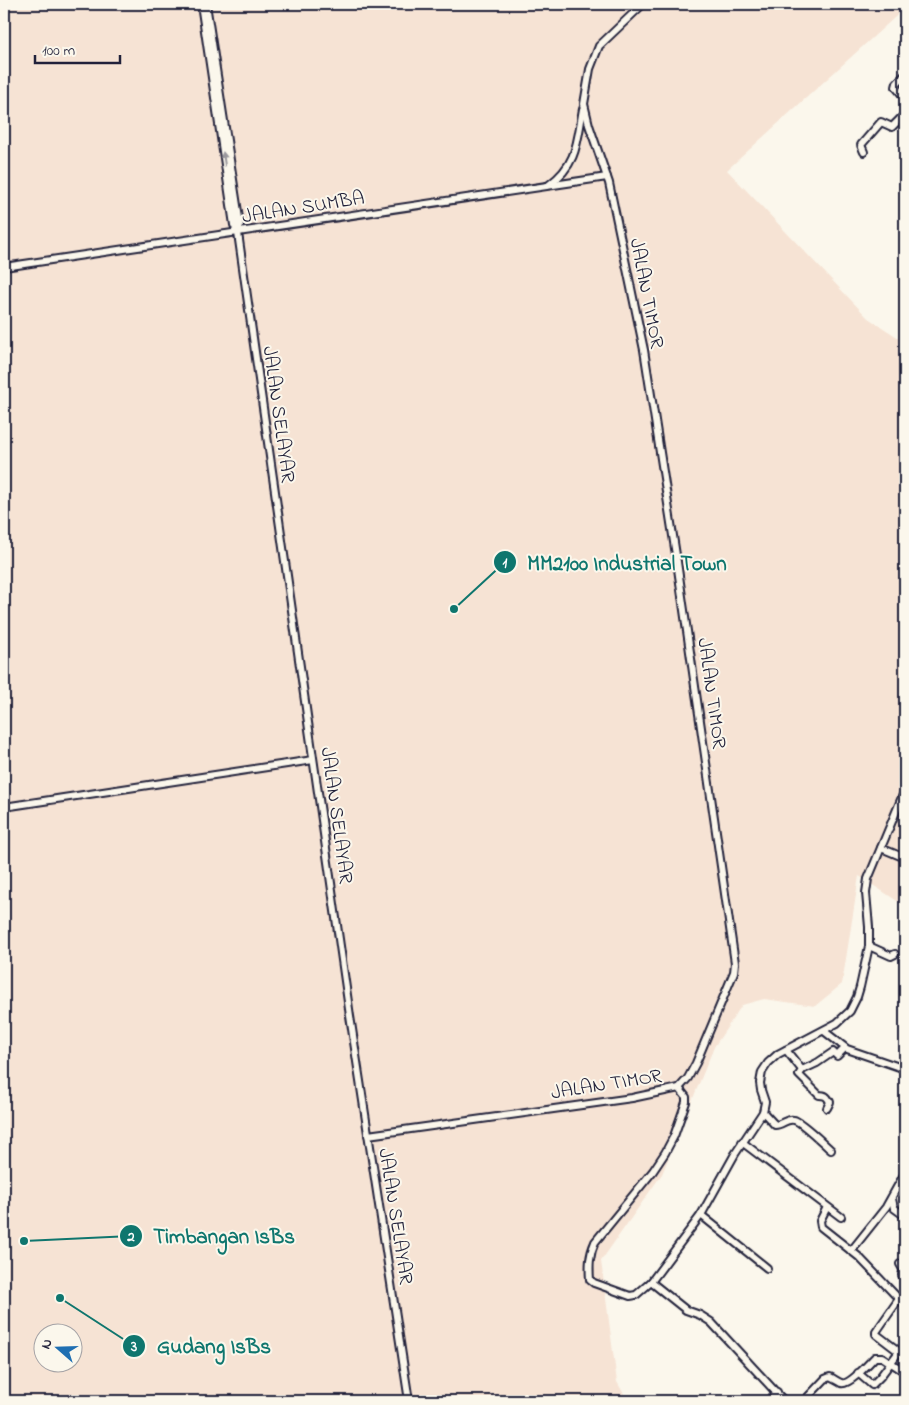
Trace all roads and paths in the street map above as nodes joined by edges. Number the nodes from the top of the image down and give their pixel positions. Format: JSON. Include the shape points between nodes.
{"nodes":[{"id":1,"x":200,"y":4,"type":"edge"},
{"id":2,"x":206,"y":4,"type":"edge"},
{"id":3,"x":642,"y":5,"type":"edge"},
{"id":4,"x":208,"y":36,"type":"junction"},
{"id":5,"x":905,"y":74,"type":"edge"},
{"id":6,"x":905,"y":98,"type":"edge"},
{"id":7,"x":584,"y":104,"type":"junction"},
{"id":8,"x":905,"y":114,"type":"edge"},
{"id":9,"x":864,"y":152,"type":"dead end"},
{"id":10,"x":607,"y":177,"type":"junction"},
{"id":11,"x":548,"y":186,"type":"junction"},
{"id":12,"x":238,"y":233,"type":"junction"},
{"id":13,"x":4,"y":267,"type":"edge"},
{"id":14,"x":313,"y":760,"type":"junction"},
{"id":15,"x":905,"y":790,"type":"edge"},
{"id":16,"x":4,"y":807,"type":"edge"},
{"id":17,"x":881,"y":848,"type":"junction"},
{"id":18,"x":905,"y":858,"type":"edge"},
{"id":19,"x":869,"y":946,"type":"junction"},
{"id":20,"x":896,"y":954,"type":"dead end"},
{"id":21,"x":824,"y":1030,"type":"junction"},
{"id":22,"x":845,"y":1048,"type":"junction"},
{"id":23,"x":786,"y":1050,"type":"junction"},
{"id":24,"x":905,"y":1069,"type":"edge"},
{"id":25,"x":802,"y":1070,"type":"junction"},
{"id":26,"x":679,"y":1088,"type":"junction"},
{"id":27,"x":827,"y":1108,"type":"dead end"},
{"id":28,"x":763,"y":1112,"type":"junction"},
{"id":29,"x":368,"y":1135,"type":"junction"},
{"id":30,"x":742,"y":1142,"type":"junction"},
{"id":31,"x":831,"y":1150,"type":"dead end"},
{"id":32,"x":905,"y":1173,"type":"edge"},
{"id":33,"x":892,"y":1199,"type":"junction"},
{"id":34,"x":827,"y":1206,"type":"junction"},
{"id":35,"x":700,"y":1215,"type":"junction"},
{"id":36,"x":905,"y":1216,"type":"edge"},
{"id":37,"x":841,"y":1217,"type":"dead end"},
{"id":38,"x":852,"y":1251,"type":"junction"},
{"id":39,"x":900,"y":1264,"type":"dead end"},
{"id":40,"x":767,"y":1268,"type":"dead end"},
{"id":41,"x":905,"y":1280,"type":"edge"},
{"id":42,"x":651,"y":1282,"type":"junction"},
{"id":43,"x":904,"y":1297,"type":"edge"},
{"id":44,"x":892,"y":1362,"type":"junction"},
{"id":45,"x":905,"y":1372,"type":"edge"},
{"id":46,"x":858,"y":1373,"type":"junction"},
{"id":47,"x":777,"y":1392,"type":"junction"},
{"id":48,"x":409,"y":1401,"type":"edge"},
{"id":49,"x":768,"y":1401,"type":"edge"},
{"id":50,"x":784,"y":1401,"type":"edge"},
{"id":51,"x":804,"y":1401,"type":"edge"}],
"edges":[{"from":1,"to":4,"type":"street","name":"JALAN SELAYAR"},
{"from":2,"to":4,"type":"street","name":"JALAN SELAYAR"},
{"from":3,"to":7,"type":"street","name":"JALAN TIMOR","via":[[599,46],[590,70]]},
{"from":4,"to":12,"type":"street","name":"JALAN SELAYAR","via":[[240,225]]},
{"from":5,"to":6,"type":"street","via":[[896,87]]},
{"from":7,"to":10,"type":"street","name":"JALAN TIMOR"},
{"from":7,"to":11,"type":"street","via":[[574,156],[564,172]]},
{"from":8,"to":9,"type":"street","via":[[892,126],[881,122],[861,144]]},
{"from":10,"to":11,"type":"street","name":"JALAN SUMBA"},
{"from":10,"to":26,"type":"street","name":"JALAN TIMOR","via":[[644,350],[735,963],[732,978],[696,1063]]},
{"from":11,"to":12,"type":"street","name":"JALAN SUMBA"},
{"from":12,"to":13,"type":"street","name":"JALAN SUMBA"},
{"from":12,"to":14,"type":"street","name":"JALAN SELAYAR"},
{"from":14,"to":16,"type":"street"},
{"from":14,"to":29,"type":"street","name":"JALAN SELAYAR"},
{"from":15,"to":17,"type":"street"},
{"from":17,"to":18,"type":"street"},
{"from":17,"to":19,"type":"street","via":[[868,879],[866,893]]},
{"from":19,"to":20,"type":"street","via":[[891,956]]},
{"from":19,"to":21,"type":"street","via":[[854,1006],[842,1020]]},
{"from":21,"to":22,"type":"street"},
{"from":21,"to":23,"type":"street"},
{"from":22,"to":24,"type":"street"},
{"from":22,"to":25,"type":"street","via":[[837,1056],[833,1052]]},
{"from":23,"to":25,"type":"street"},
{"from":23,"to":28,"type":"street","via":[[772,1059],[762,1072]]},
{"from":25,"to":27,"type":"street","via":[[799,1075],[812,1090],[828,1097]]},
{"from":26,"to":29,"type":"street","name":"JALAN TIMOR","via":[[632,1098]]},
{"from":26,"to":42,"type":"street","via":[[686,1102],[674,1136],[653,1171],[594,1242],[589,1259],[592,1282],[626,1295],[634,1296]]},
{"from":28,"to":30,"type":"street"},
{"from":28,"to":31,"type":"street","via":[[774,1124],[796,1120]]},
{"from":29,"to":48,"type":"street","name":"JALAN SELAYAR"},
{"from":30,"to":34,"type":"street"},
{"from":30,"to":35,"type":"street"},
{"from":32,"to":33,"type":"street"},
{"from":33,"to":36,"type":"street","via":[[894,1208]]},
{"from":33,"to":38,"type":"street"},
{"from":34,"to":37,"type":"street"},
{"from":34,"to":38,"type":"street","via":[[820,1226]]},
{"from":35,"to":40,"type":"street"},
{"from":35,"to":42,"type":"street"},
{"from":38,"to":43,"type":"street"},
{"from":39,"to":41,"type":"street"},
{"from":42,"to":47,"type":"street","via":[[686,1310],[711,1322]]},
{"from":43,"to":44,"type":"street","via":[[876,1332],[897,1351]]},
{"from":44,"to":45,"type":"street"},
{"from":44,"to":46,"type":"street","via":[[875,1357]]},
{"from":44,"to":46,"type":"street","via":[[872,1385]]},
{"from":46,"to":51,"type":"street","via":[[843,1383],[833,1378],[822,1381]]},
{"from":47,"to":49,"type":"street"},
{"from":47,"to":50,"type":"street"}]}
